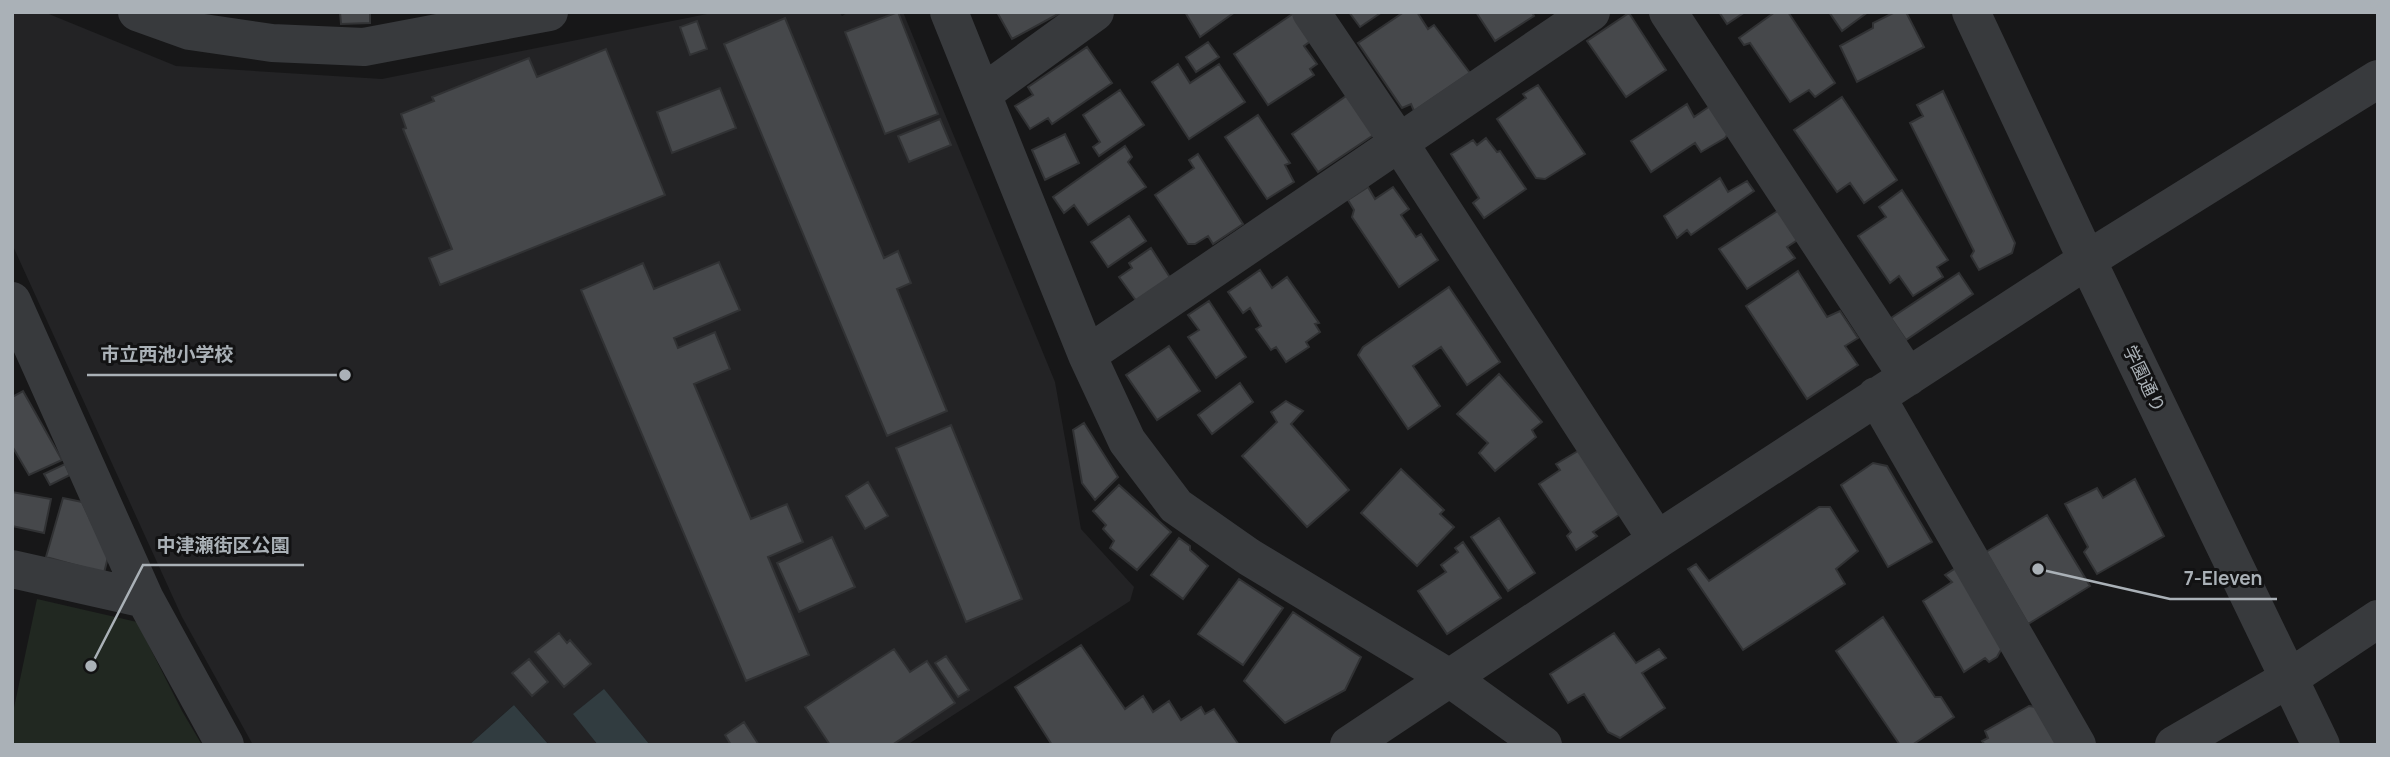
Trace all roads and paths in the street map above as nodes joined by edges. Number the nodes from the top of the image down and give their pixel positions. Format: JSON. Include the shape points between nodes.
{"nodes":[{"id":1,"x":137,"y":12,"type":"edge"},
{"id":2,"x":549,"y":12,"type":"edge"},
{"id":3,"x":949,"y":12,"type":"edge"},
{"id":4,"x":1095,"y":12,"type":"edge"},
{"id":5,"x":1311,"y":12,"type":"edge"},
{"id":6,"x":1591,"y":12,"type":"edge"},
{"id":7,"x":1668,"y":12,"type":"edge"},
{"id":8,"x":1971,"y":12,"type":"edge"},
{"id":9,"x":2378,"y":79,"type":"edge"},
{"id":10,"x":982,"y":94,"type":"junction"},
{"id":11,"x":1400,"y":144,"type":"junction"},
{"id":12,"x":2087,"y":260,"type":"junction"},
{"id":13,"x":12,"y":301,"type":"edge"},
{"id":14,"x":1087,"y":355,"type":"junction"},
{"id":15,"x":1892,"y":387,"type":"junction"},
{"id":16,"x":1657,"y":540,"type":"junction"},
{"id":17,"x":12,"y":569,"type":"edge"},
{"id":18,"x":145,"y":599,"type":"junction"},
{"id":19,"x":2378,"y":619,"type":"edge"},
{"id":20,"x":1451,"y":679,"type":"junction"},
{"id":21,"x":2288,"y":679,"type":"junction"},
{"id":22,"x":225,"y":745,"type":"edge"},
{"id":23,"x":1349,"y":745,"type":"edge"},
{"id":24,"x":1543,"y":745,"type":"edge"},
{"id":25,"x":2077,"y":745,"type":"edge"},
{"id":26,"x":2174,"y":745,"type":"edge"},
{"id":27,"x":2321,"y":745,"type":"edge"}],
"edges":[{"from":1,"to":2,"type":"street","via":[[190,31],[272,43],[364,47]]},
{"from":3,"to":10,"type":"street"},
{"from":4,"to":10,"type":"street"},
{"from":5,"to":11,"type":"street"},
{"from":6,"to":11,"type":"street"},
{"from":7,"to":15,"type":"street"},
{"from":8,"to":12,"type":"street","name":"学園通り"},
{"from":9,"to":12,"type":"street"},
{"from":10,"to":14,"type":"street"},
{"from":11,"to":14,"type":"street"},
{"from":11,"to":16,"type":"street"},
{"from":12,"to":15,"type":"street"},
{"from":12,"to":21,"type":"street","name":"学園通り"},
{"from":13,"to":18,"type":"street"},
{"from":14,"to":20,"type":"street","via":[[1127,441],[1176,506],[1249,557]]},
{"from":15,"to":16,"type":"street"},
{"from":15,"to":25,"type":"street"},
{"from":16,"to":20,"type":"street"},
{"from":17,"to":18,"type":"street"},
{"from":18,"to":22,"type":"street"},
{"from":19,"to":21,"type":"street"},
{"from":20,"to":23,"type":"street"},
{"from":20,"to":24,"type":"street"},
{"from":21,"to":26,"type":"street"},
{"from":21,"to":27,"type":"street","name":"学園通り"}]}
